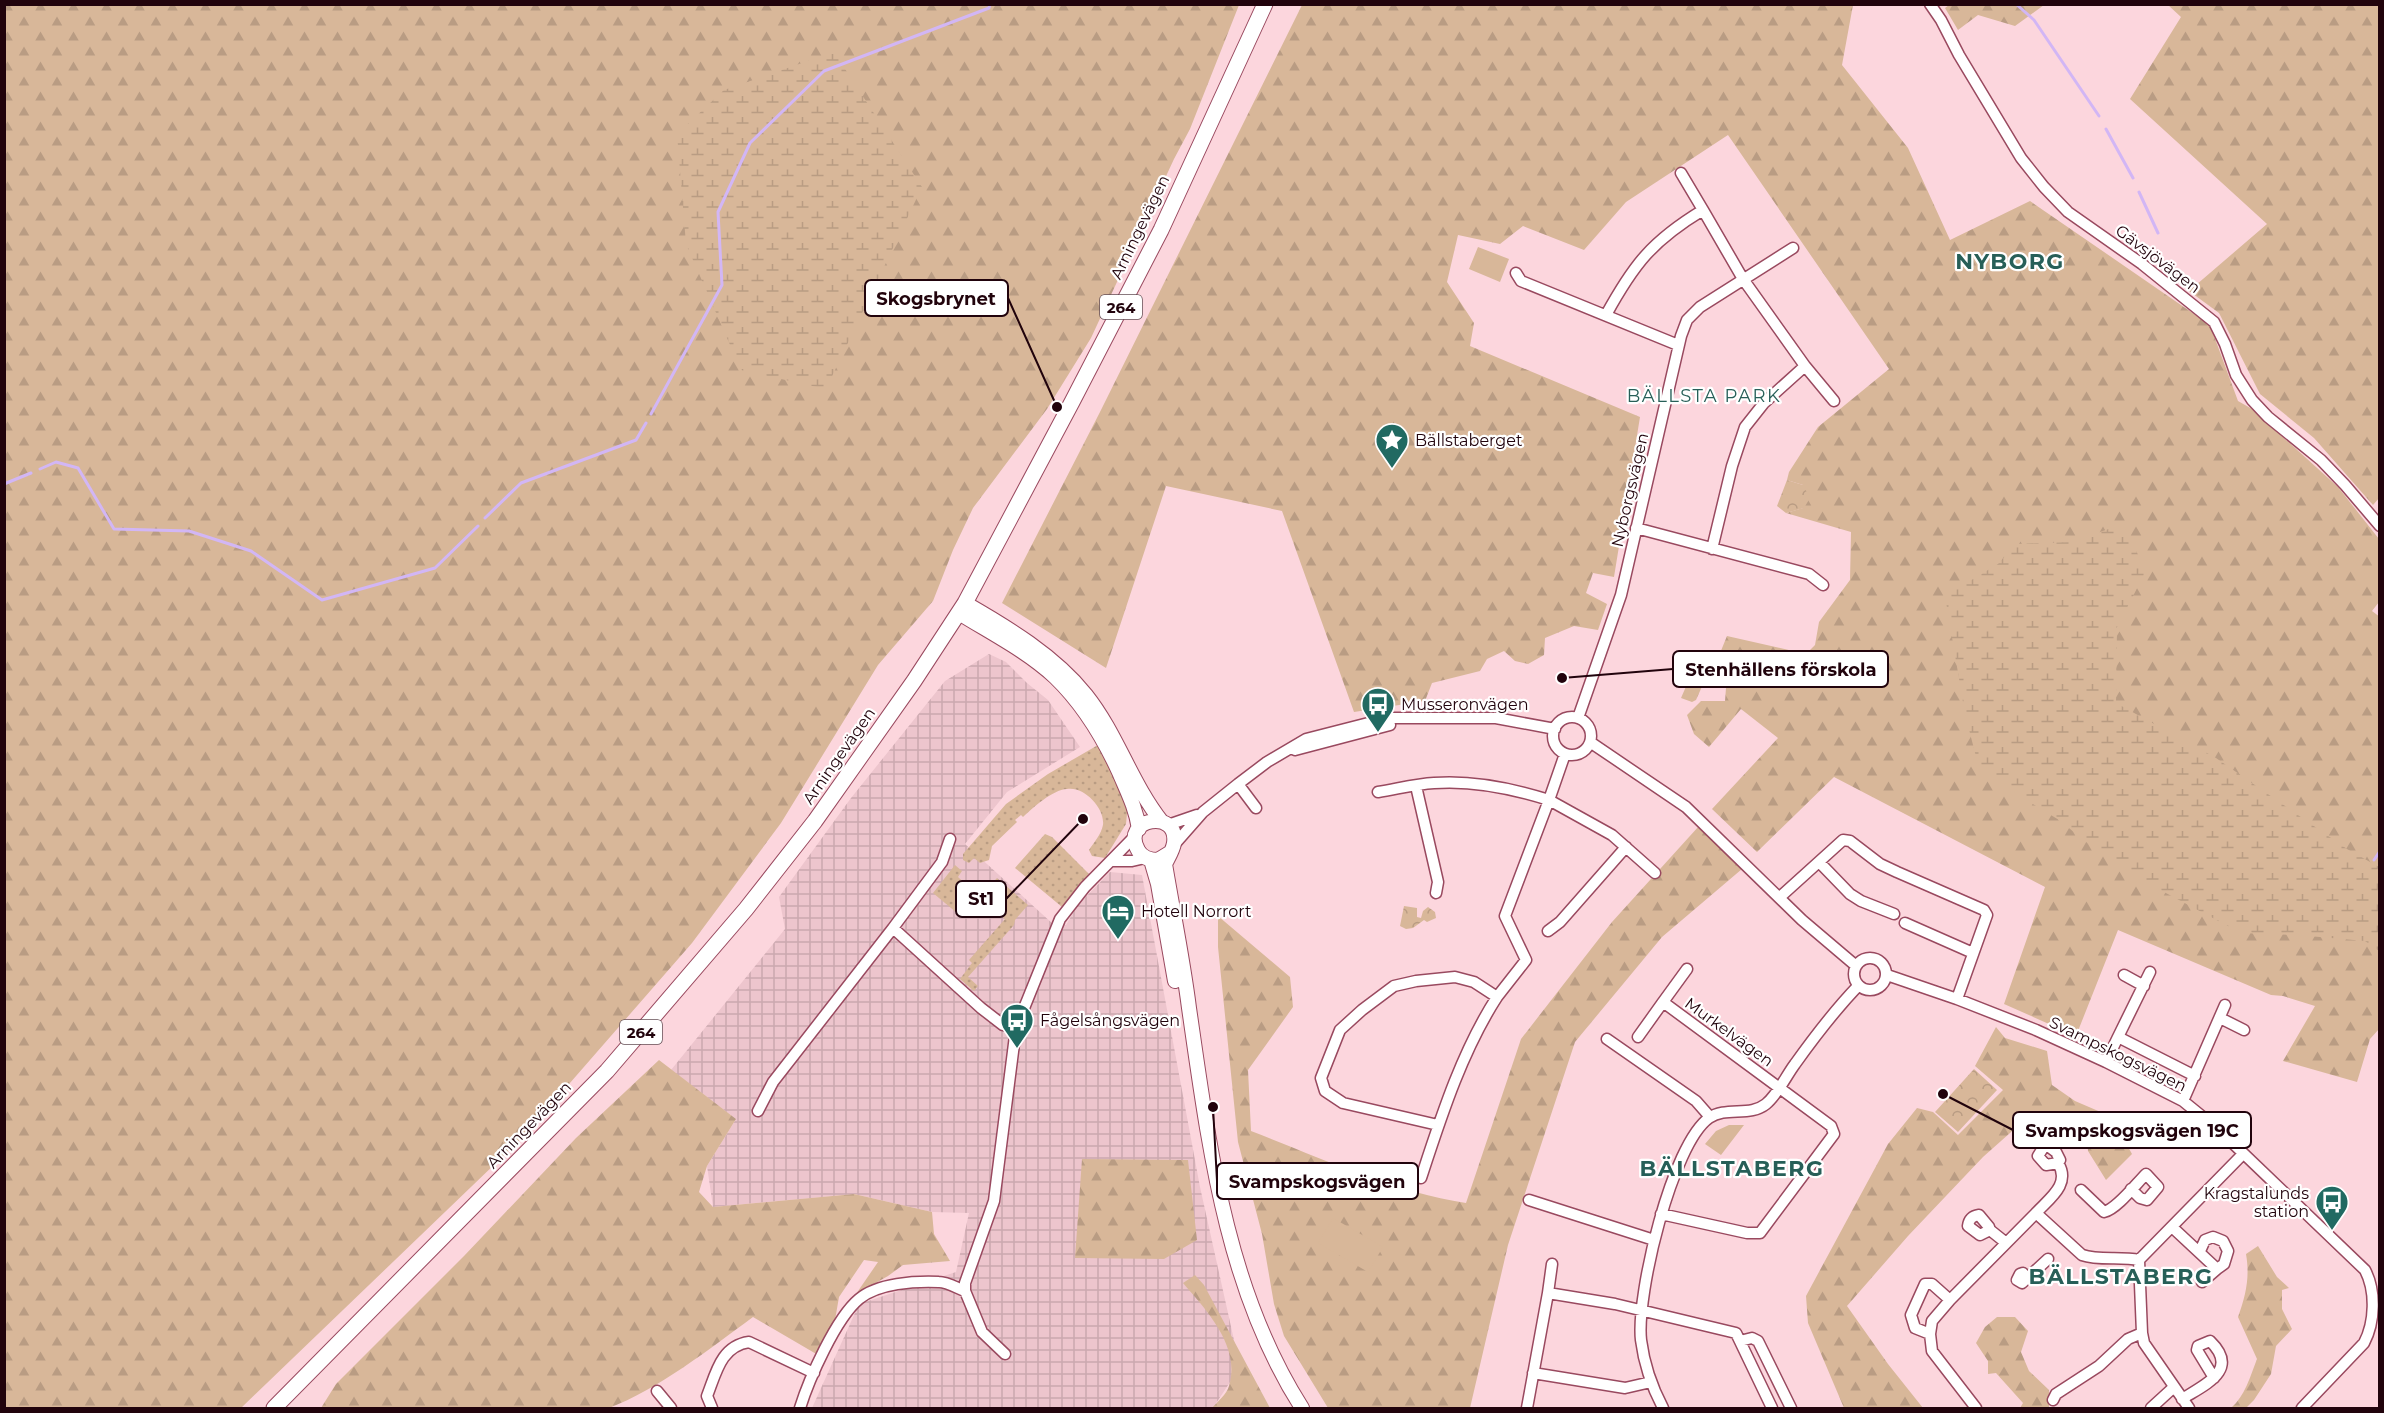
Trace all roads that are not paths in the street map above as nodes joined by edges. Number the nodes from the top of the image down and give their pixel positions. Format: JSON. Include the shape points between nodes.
{"nodes":[{"id":1,"x":1265,"y":4,"type":"edge"},
{"id":2,"x":1930,"y":4,"type":"edge"},
{"id":3,"x":1681,"y":172,"type":"dead end"},
{"id":4,"x":1703,"y":210,"type":"junction"},
{"id":5,"x":1793,"y":248,"type":"dead end"},
{"id":6,"x":1516,"y":273,"type":"dead end"},
{"id":7,"x":1743,"y":279,"type":"junction"},
{"id":8,"x":1605,"y":315,"type":"junction"},
{"id":9,"x":1678,"y":345,"type":"junction"},
{"id":10,"x":1805,"y":366,"type":"junction"},
{"id":11,"x":1834,"y":401,"type":"dead end"},
{"id":12,"x":2379,"y":526,"type":"edge"},
{"id":13,"x":1636,"y":528,"type":"junction"},
{"id":14,"x":1712,"y":549,"type":"junction"},
{"id":15,"x":1823,"y":585,"type":"dead end"},
{"id":16,"x":962,"y":608,"type":"junction"},
{"id":17,"x":1578,"y":718,"type":"junction"},
{"id":18,"x":1555,"y":729,"type":"junction"},
{"id":19,"x":1590,"y":742,"type":"junction"},
{"id":20,"x":1565,"y":754,"type":"junction"},
{"id":21,"x":1117,"y":756,"type":"junction"},
{"id":22,"x":1238,"y":784,"type":"junction"},
{"id":23,"x":1416,"y":786,"type":"junction"},
{"id":24,"x":1378,"y":792,"type":"dead end"},
{"id":25,"x":1549,"y":800,"type":"junction"},
{"id":26,"x":1256,"y":808,"type":"dead end"},
{"id":27,"x":1203,"y":812,"type":"junction"},
{"id":28,"x":1165,"y":824,"type":"junction"},
{"id":29,"x":1137,"y":832,"type":"junction"},
{"id":30,"x":950,"y":839,"type":"dead end"},
{"id":31,"x":1626,"y":847,"type":"junction"},
{"id":32,"x":1173,"y":848,"type":"junction"},
{"id":33,"x":1148,"y":859,"type":"junction"},
{"id":34,"x":1113,"y":861,"type":"junction"},
{"id":35,"x":1820,"y":863,"type":"junction"},
{"id":36,"x":1655,"y":873,"type":"dead end"},
{"id":37,"x":1436,"y":893,"type":"dead end"},
{"id":38,"x":1780,"y":897,"type":"junction"},
{"id":39,"x":1894,"y":914,"type":"dead end"},
{"id":40,"x":1905,"y":923,"type":"dead end"},
{"id":41,"x":893,"y":928,"type":"junction"},
{"id":42,"x":1548,"y":931,"type":"dead end"},
{"id":43,"x":1973,"y":954,"type":"junction"},
{"id":44,"x":1856,"y":965,"type":"junction"},
{"id":45,"x":1687,"y":969,"type":"dead end"},
{"id":46,"x":2150,"y":972,"type":"dead end"},
{"id":47,"x":1887,"y":975,"type":"junction"},
{"id":48,"x":2124,"y":975,"type":"dead end"},
{"id":49,"x":1858,"y":986,"type":"junction"},
{"id":50,"x":2144,"y":986,"type":"junction"},
{"id":51,"x":1497,"y":998,"type":"junction"},
{"id":52,"x":1957,"y":999,"type":"junction"},
{"id":53,"x":1663,"y":1002,"type":"junction"},
{"id":54,"x":2225,"y":1005,"type":"dead end"},
{"id":55,"x":2220,"y":1018,"type":"junction"},
{"id":56,"x":1016,"y":1028,"type":"junction"},
{"id":57,"x":2244,"y":1029,"type":"dead end"},
{"id":58,"x":1638,"y":1037,"type":"dead end"},
{"id":59,"x":2118,"y":1037,"type":"junction"},
{"id":60,"x":1606,"y":1040,"type":"dead end"},
{"id":61,"x":2106,"y":1062,"type":"junction"},
{"id":62,"x":1196,"y":1066,"type":"junction"},
{"id":63,"x":2195,"y":1076,"type":"junction"},
{"id":64,"x":1778,"y":1087,"type":"junction"},
{"id":65,"x":2182,"y":1101,"type":"junction"},
{"id":66,"x":758,"y":1111,"type":"dead end"},
{"id":67,"x":1710,"y":1117,"type":"junction"},
{"id":68,"x":1438,"y":1125,"type":"junction"},
{"id":69,"x":2243,"y":1154,"type":"junction"},
{"id":70,"x":2058,"y":1163,"type":"dead end"},
{"id":71,"x":1421,"y":1178,"type":"dead end"},
{"id":72,"x":2131,"y":1189,"type":"dead end"},
{"id":73,"x":2083,"y":1194,"type":"dead end"},
{"id":74,"x":1529,"y":1200,"type":"dead end"},
{"id":75,"x":2036,"y":1213,"type":"junction"},
{"id":76,"x":1661,"y":1214,"type":"junction"},
{"id":77,"x":2172,"y":1227,"type":"junction"},
{"id":78,"x":1990,"y":1230,"type":"dead end"},
{"id":79,"x":1654,"y":1240,"type":"junction"},
{"id":80,"x":2006,"y":1242,"type":"junction"},
{"id":81,"x":2200,"y":1251,"type":"junction"},
{"id":82,"x":2048,"y":1259,"type":"dead end"},
{"id":83,"x":2139,"y":1260,"type":"junction"},
{"id":84,"x":1552,"y":1264,"type":"dead end"},
{"id":85,"x":2217,"y":1269,"type":"junction"},
{"id":86,"x":2027,"y":1278,"type":"dead end"},
{"id":87,"x":2202,"y":1282,"type":"dead end"},
{"id":88,"x":965,"y":1291,"type":"junction"},
{"id":89,"x":1548,"y":1293,"type":"junction"},
{"id":90,"x":1950,"y":1300,"type":"junction"},
{"id":91,"x":1640,"y":1309,"type":"junction"},
{"id":92,"x":2142,"y":1333,"type":"junction"},
{"id":93,"x":1930,"y":1334,"type":"junction"},
{"id":94,"x":1740,"y":1341,"type":"junction"},
{"id":95,"x":1005,"y":1354,"type":"dead end"},
{"id":96,"x":814,"y":1373,"type":"junction"},
{"id":97,"x":1533,"y":1373,"type":"junction"},
{"id":98,"x":2214,"y":1378,"type":"dead end"},
{"id":99,"x":1651,"y":1382,"type":"junction"},
{"id":100,"x":2174,"y":1387,"type":"junction"},
{"id":101,"x":657,"y":1391,"type":"dead end"},
{"id":102,"x":2182,"y":1399,"type":"junction"},
{"id":103,"x":2053,"y":1400,"type":"dead end"},
{"id":104,"x":274,"y":1408,"type":"edge"},
{"id":105,"x":671,"y":1408,"type":"edge"},
{"id":106,"x":712,"y":1408,"type":"edge"},
{"id":107,"x":800,"y":1408,"type":"edge"},
{"id":108,"x":1302,"y":1408,"type":"edge"},
{"id":109,"x":1527,"y":1408,"type":"edge"},
{"id":110,"x":1663,"y":1408,"type":"edge"},
{"id":111,"x":1772,"y":1408,"type":"edge"},
{"id":112,"x":1791,"y":1408,"type":"edge"},
{"id":113,"x":1976,"y":1408,"type":"edge"},
{"id":114,"x":2151,"y":1408,"type":"edge"},
{"id":115,"x":2189,"y":1408,"type":"edge"},
{"id":116,"x":2302,"y":1408,"type":"edge"}],
"edges":[{"from":1,"to":16,"type":"main road","name":"Arningevägen","number":"264","via":[[1161,230]]},
{"from":2,"to":12,"type":"street","name":"Gävsjövägen","via":[[2021,158],[2044,187],[2068,212],[2214,322],[2236,375],[2252,400],[2321,460]]},
{"from":3,"to":4,"type":"street"},
{"from":4,"to":7,"type":"street"},
{"from":4,"to":8,"type":"street","via":[[1667,232],[1638,262]]},
{"from":5,"to":7,"type":"street","name":"Nyborgsvägen"},
{"from":6,"to":8,"type":"street","via":[[1521,281]]},
{"from":7,"to":9,"type":"street","name":"Nyborgsvägen","via":[[1700,307],[1688,320]]},
{"from":7,"to":10,"type":"street"},
{"from":8,"to":9,"type":"street"},
{"from":9,"to":13,"type":"street","name":"Nyborgsvägen"},
{"from":10,"to":11,"type":"street"},
{"from":10,"to":14,"type":"street","via":[[1764,403],[1745,427]]},
{"from":13,"to":14,"type":"street"},
{"from":13,"to":17,"type":"street","name":"Nyborgsvägen","via":[[1615,618]]},
{"from":14,"to":15,"type":"street","via":[[1809,574]]},
{"from":16,"to":21,"type":"street","via":[[1054,676],[1098,722]]},
{"from":16,"to":104,"type":"main road","name":"Arningevägen","number":"264","via":[[815,821],[732,927],[607,1071]]},
{"from":17,"to":18,"type":"street","via":[[1565,719]]},
{"from":17,"to":19,"type":"street","via":[[1588,728]]},
{"from":18,"to":20,"type":"street","via":[[1554,742]]},
{"from":18,"to":22,"type":"street","via":[[1496,718],[1388,718],[1306,739]]},
{"from":19,"to":20,"type":"street","via":[[1580,753]]},
{"from":19,"to":38,"type":"street","via":[[1686,807]]},
{"from":20,"to":25,"type":"street"},
{"from":21,"to":28,"type":"street"},
{"from":21,"to":29,"type":"street","via":[[1136,813]]},
{"from":22,"to":26,"type":"street"},
{"from":22,"to":27,"type":"street"},
{"from":23,"to":24,"type":"street"},
{"from":23,"to":25,"type":"street","via":[[1484,785]]},
{"from":23,"to":37,"type":"street","via":[[1438,882]]},
{"from":25,"to":31,"type":"street"},
{"from":25,"to":51,"type":"street","via":[[1505,916],[1526,960]]},
{"from":27,"to":28,"type":"street"},
{"from":27,"to":32,"type":"street"},
{"from":28,"to":29,"type":"street","via":[[1149,820]]},
{"from":28,"to":32,"type":"street","via":[[1174,837]]},
{"from":29,"to":33,"type":"street","via":[[1136,848]]},
{"from":29,"to":34,"type":"street","via":[[1114,855]]},
{"from":30,"to":41,"type":"street","via":[[942,862]]},
{"from":31,"to":36,"type":"street"},
{"from":31,"to":42,"type":"street"},
{"from":32,"to":33,"type":"street","via":[[1165,858]]},
{"from":32,"to":62,"type":"street","via":[[1165,864]]},
{"from":33,"to":34,"type":"street"},
{"from":33,"to":62,"type":"street","via":[[1158,884],[1180,1010]]},
{"from":34,"to":56,"type":"street","via":[[1085,887],[1060,919]]},
{"from":35,"to":38,"type":"street"},
{"from":35,"to":39,"type":"street","via":[[1850,894]]},
{"from":35,"to":43,"type":"street","via":[[1843,840],[1850,841],[1880,864],[1984,910],[1988,915]]},
{"from":38,"to":44,"type":"street"},
{"from":40,"to":43,"type":"street"},
{"from":41,"to":56,"type":"street","via":[[981,1008],[1003,1025]]},
{"from":41,"to":66,"type":"street","via":[[773,1082]]},
{"from":43,"to":52,"type":"street"},
{"from":44,"to":47,"type":"street","name":"Svampskogsvägen","via":[[1873,957],[1882,963]]},
{"from":44,"to":49,"type":"street","via":[[1853,975]]},
{"from":45,"to":53,"type":"street","name":"Murkelvägen"},
{"from":46,"to":50,"type":"street"},
{"from":47,"to":49,"type":"street","via":[[1874,990]]},
{"from":47,"to":52,"type":"street","name":"Svampskogsvägen"},
{"from":48,"to":50,"type":"street"},
{"from":49,"to":64,"type":"street","name":"Murkelvägen"},
{"from":50,"to":59,"type":"street"},
{"from":51,"to":68,"type":"street","via":[[1478,1026]]},
{"from":51,"to":68,"type":"street","via":[[1474,982],[1455,977],[1394,986],[1354,1017],[1336,1038],[1321,1078],[1325,1091],[1343,1103]]},
{"from":52,"to":61,"type":"street","name":"Svampskogsvägen"},
{"from":53,"to":58,"type":"street","name":"Murkelvägen"},
{"from":53,"to":64,"type":"street","name":"Murkelvägen"},
{"from":54,"to":55,"type":"street"},
{"from":55,"to":57,"type":"street"},
{"from":55,"to":63,"type":"street"},
{"from":56,"to":88,"type":"street","via":[[994,1201]]},
{"from":59,"to":61,"type":"street"},
{"from":59,"to":63,"type":"street"},
{"from":60,"to":67,"type":"street","via":[[1696,1101]]},
{"from":61,"to":65,"type":"street","name":"Svampskogsvägen"},
{"from":62,"to":108,"type":"street","via":[[1238,1266],[1256,1321]]},
{"from":63,"to":65,"type":"street"},
{"from":64,"to":67,"type":"street","name":"Murkelvägen","via":[[1759,1107]]},
{"from":64,"to":76,"type":"street","name":"Murkelvägen","via":[[1831,1126],[1834,1134],[1764,1230],[1755,1234]]},
{"from":65,"to":69,"type":"street","name":"Svampskogsvägen"},
{"from":67,"to":76,"type":"street","via":[[1698,1129],[1681,1162]]},
{"from":68,"to":71,"type":"street"},
{"from":69,"to":77,"type":"street"},
{"from":69,"to":116,"type":"street","name":"Svampskogsvägen","via":[[2365,1269],[2370,1279],[2371,1330],[2364,1343]]},
{"from":70,"to":75,"type":"street","via":[[2063,1180]]},
{"from":72,"to":73,"type":"street","via":[[2104,1212]]},
{"from":74,"to":79,"type":"street"},
{"from":75,"to":80,"type":"street"},
{"from":75,"to":83,"type":"street","via":[[2082,1255]]},
{"from":76,"to":79,"type":"street"},
{"from":77,"to":81,"type":"street"},
{"from":77,"to":83,"type":"street"},
{"from":78,"to":80,"type":"street"},
{"from":79,"to":91,"type":"street"},
{"from":80,"to":90,"type":"street"},
{"from":81,"to":85,"type":"street"},
{"from":81,"to":85,"type":"street","via":[[2205,1240],[2213,1237],[2227,1245],[2226,1259]]},
{"from":82,"to":86,"type":"street"},
{"from":83,"to":92,"type":"street"},
{"from":84,"to":89,"type":"street"},
{"from":85,"to":87,"type":"street"},
{"from":88,"to":95,"type":"street","via":[[982,1332]]},
{"from":88,"to":96,"type":"street","via":[[941,1282],[882,1286],[859,1298],[843,1317]]},
{"from":89,"to":91,"type":"street"},
{"from":89,"to":97,"type":"street"},
{"from":90,"to":93,"type":"street","via":[[1932,1321]]},
{"from":90,"to":93,"type":"street","via":[[1932,1284],[1925,1284],[1911,1315],[1915,1328]]},
{"from":91,"to":94,"type":"street","via":[[1736,1333]]},
{"from":91,"to":99,"type":"street","via":[[1641,1339]]},
{"from":92,"to":100,"type":"street"},
{"from":92,"to":103,"type":"street","via":[[2128,1339]]},
{"from":93,"to":113,"type":"street","via":[[1932,1351]]},
{"from":94,"to":111,"type":"street"},
{"from":94,"to":112,"type":"street","via":[[1758,1341]]},
{"from":96,"to":106,"type":"street","via":[[749,1342],[741,1343],[722,1357],[707,1396]]},
{"from":96,"to":107,"type":"street"},
{"from":97,"to":99,"type":"street","via":[[1625,1389]]},
{"from":97,"to":109,"type":"street"},
{"from":98,"to":102,"type":"street"},
{"from":99,"to":110,"type":"street"},
{"from":100,"to":102,"type":"street"},
{"from":100,"to":114,"type":"street"},
{"from":101,"to":105,"type":"street"},
{"from":102,"to":115,"type":"street"}]}
